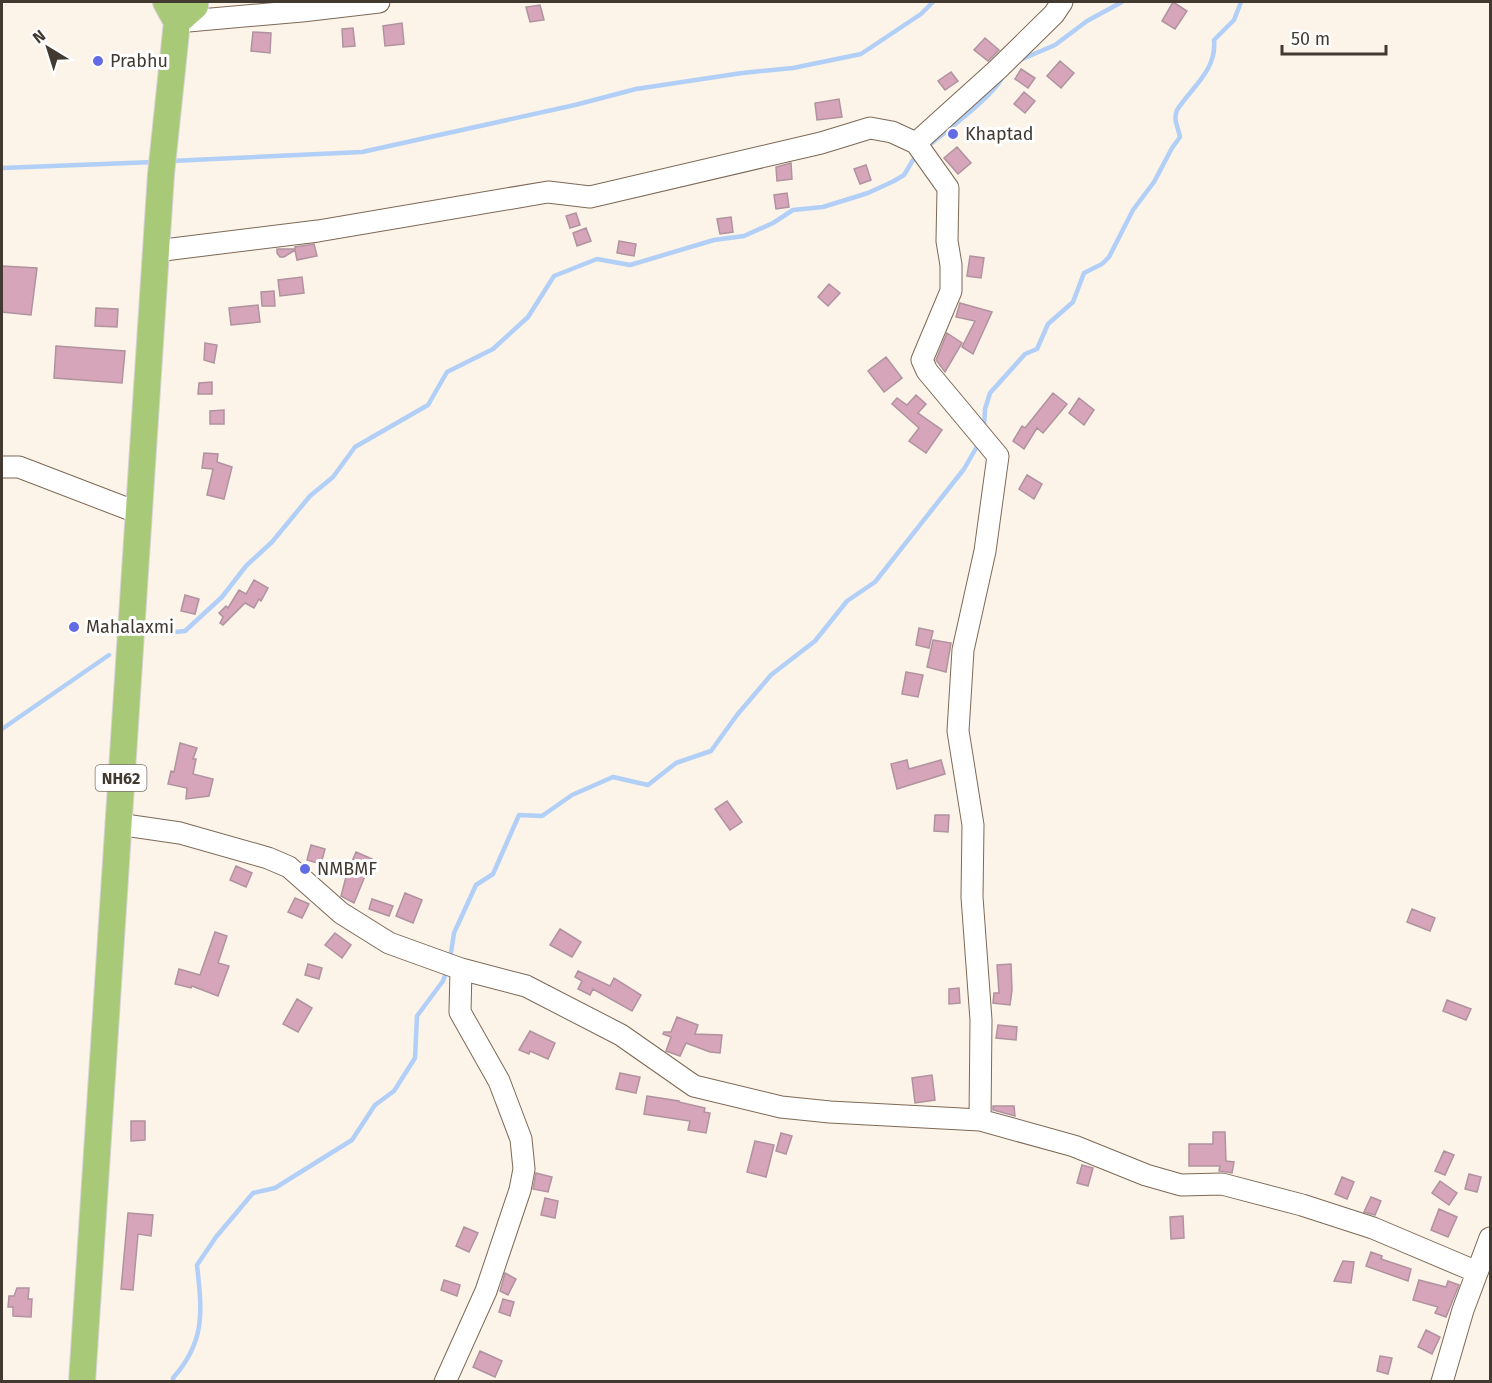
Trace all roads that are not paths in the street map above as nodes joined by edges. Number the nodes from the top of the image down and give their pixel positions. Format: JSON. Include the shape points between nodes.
{"nodes":[{"id":1,"x":195,"y":2,"type":"edge"},
{"id":2,"x":379,"y":2,"type":"edge"},
{"id":3,"x":1062,"y":2,"type":"edge"},
{"id":4,"x":171,"y":12,"type":"edge"},
{"id":5,"x":922,"y":151,"type":"junction"},
{"id":6,"x":156,"y":251,"type":"junction"},
{"id":7,"x":2,"y":467,"type":"edge"},
{"id":8,"x":139,"y":513,"type":"junction"},
{"id":9,"x":118,"y":824,"type":"junction"},
{"id":10,"x":452,"y":965,"type":"junction"},
{"id":11,"x":980,"y":1119,"type":"junction"},
{"id":12,"x":1491,"y":1238,"type":"edge"},
{"id":13,"x":1478,"y":1272,"type":"junction"},
{"id":14,"x":82,"y":1382,"type":"edge"},
{"id":15,"x":445,"y":1382,"type":"edge"},
{"id":16,"x":1442,"y":1382,"type":"edge"}],
"edges":[{"from":1,"to":4,"type":"main road","via":[[195,6]]},
{"from":2,"to":4,"type":"street","via":[[302,11]]},
{"from":3,"to":5,"type":"street"},
{"from":4,"to":6,"type":"main road","number":"NH62"},
{"from":5,"to":6,"type":"street","via":[[892,132],[870,128],[590,197],[548,192],[318,231]]},
{"from":5,"to":11,"type":"street","via":[[948,188],[947,241],[951,265],[951,291],[922,360],[998,456],[985,551],[963,650],[958,730],[974,825],[972,897],[981,1020]]},
{"from":6,"to":8,"type":"main road","number":"NH62"},
{"from":7,"to":8,"type":"street","via":[[19,466]]},
{"from":8,"to":9,"type":"main road","number":"NH62"},
{"from":9,"to":10,"type":"street","via":[[180,833],[268,858],[289,867],[341,913],[389,944]]},
{"from":9,"to":14,"type":"main road","number":"NH62"},
{"from":10,"to":11,"type":"street","via":[[526,986],[621,1035],[694,1086],[781,1107]]},
{"from":10,"to":15,"type":"street","via":[[459,1012],[499,1081],[521,1139],[524,1169],[486,1291]]},
{"from":11,"to":13,"type":"street","via":[[1074,1146],[1181,1185],[1222,1184],[1302,1205],[1374,1228]]},
{"from":12,"to":13,"type":"street"},
{"from":13,"to":16,"type":"street"}]}
